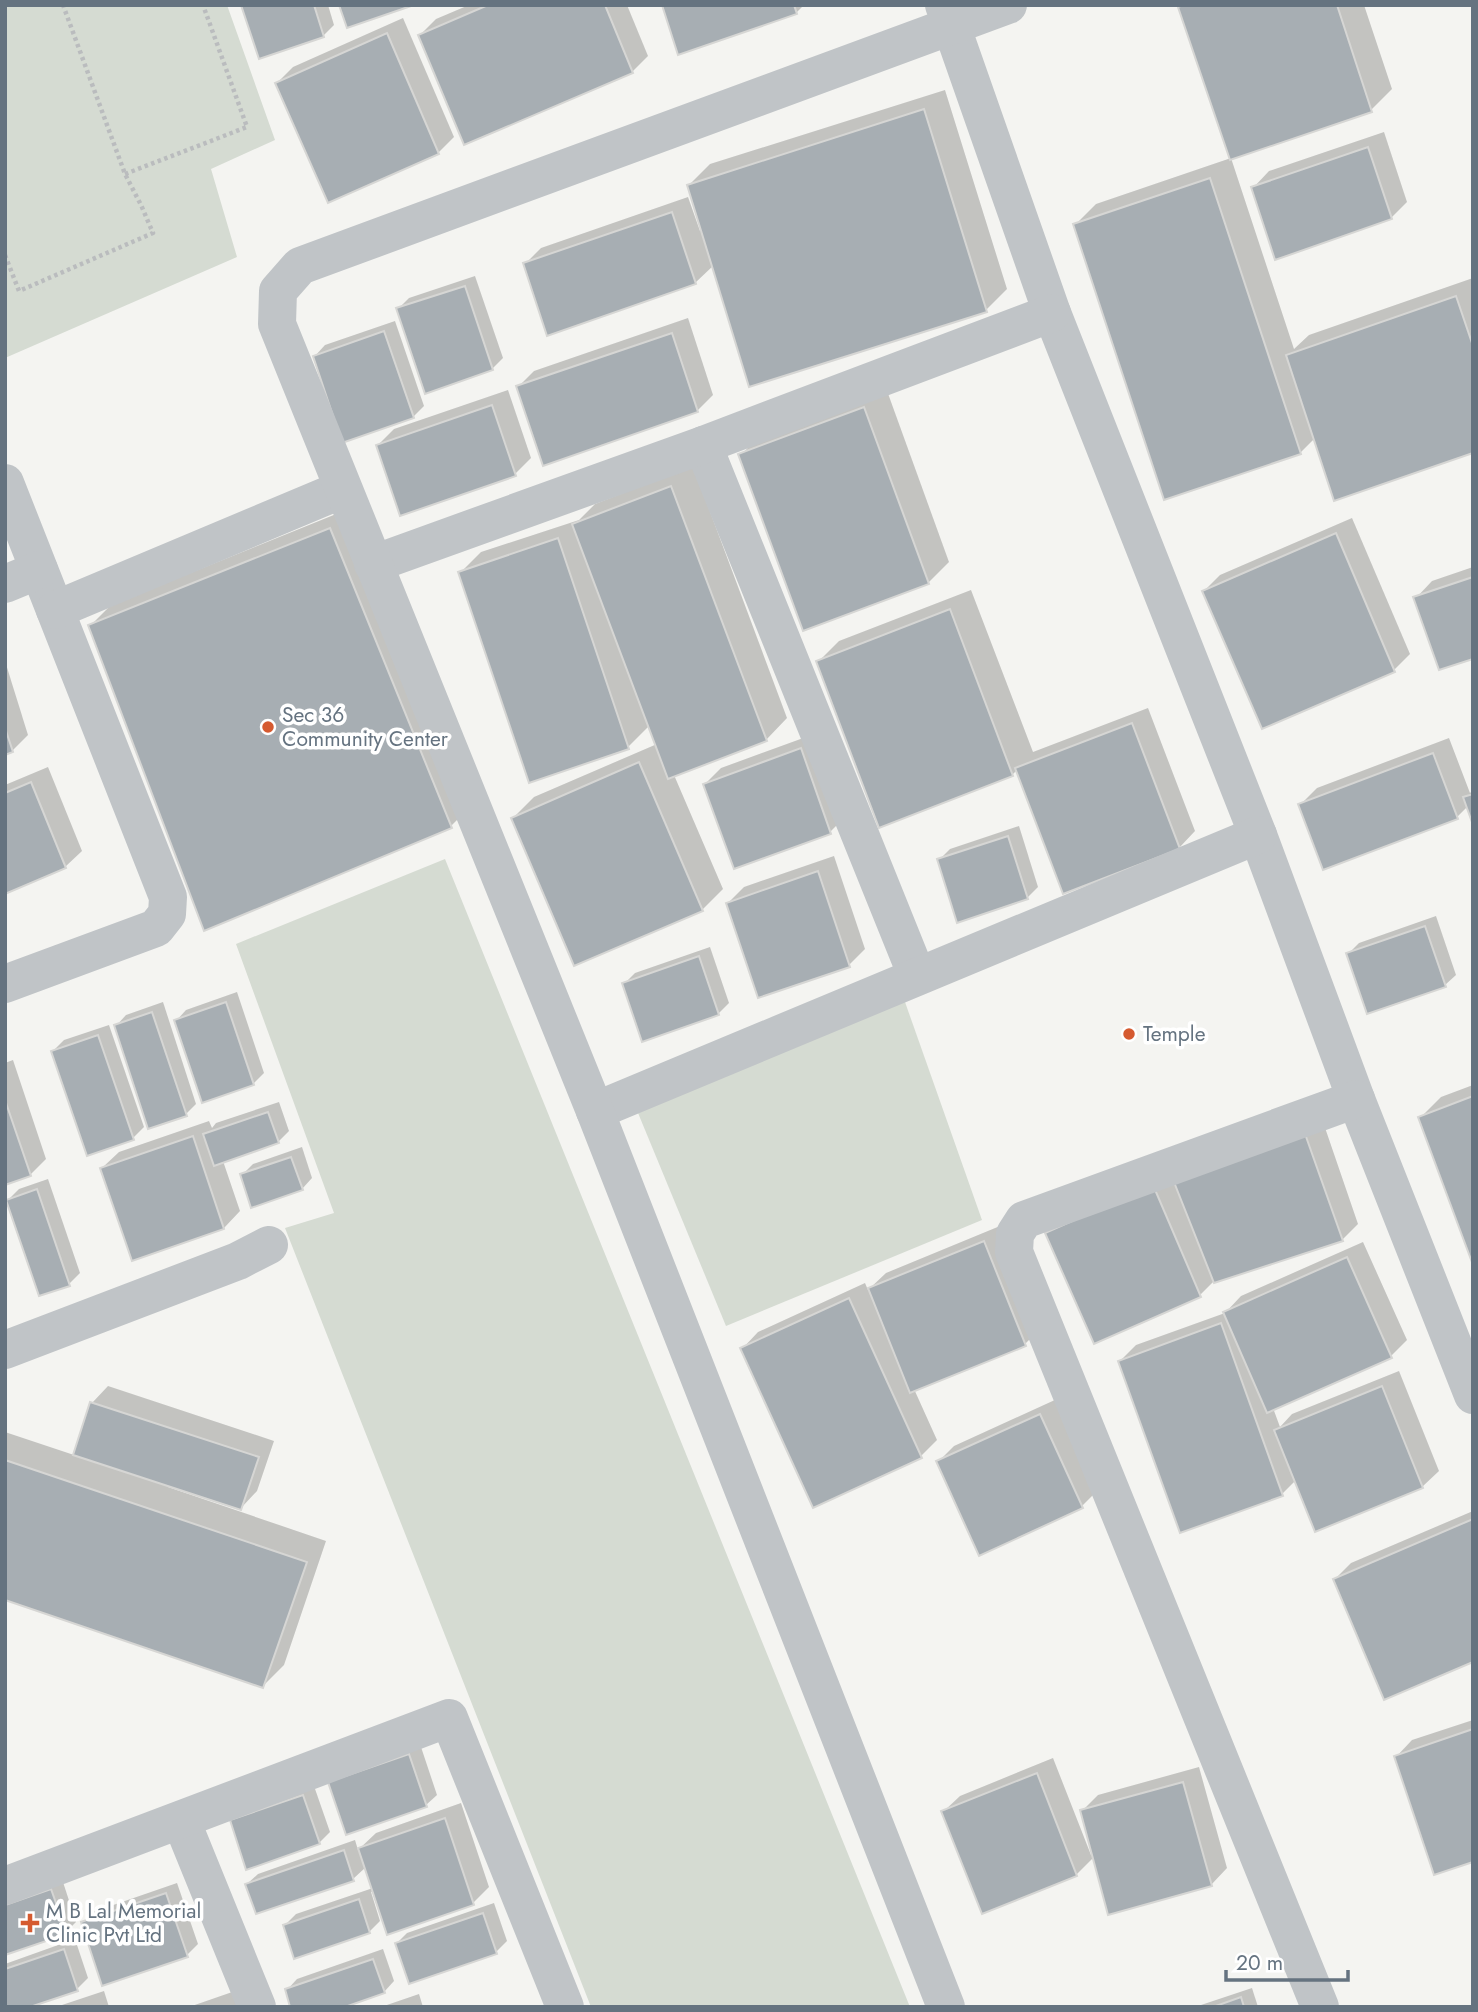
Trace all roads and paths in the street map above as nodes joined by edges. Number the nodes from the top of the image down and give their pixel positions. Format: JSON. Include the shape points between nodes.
{"nodes":[{"id":1,"x":63,"y":5,"type":"edge"},
{"id":2,"x":203,"y":5,"type":"edge"},
{"id":3,"x":1009,"y":5,"type":"edge"},
{"id":4,"x":948,"y":16,"type":"edge"},
{"id":5,"x":125,"y":174,"type":"junction"},
{"id":6,"x":5,"y":255,"type":"edge"},
{"id":7,"x":1052,"y":313,"type":"junction"},
{"id":8,"x":703,"y":445,"type":"junction"},
{"id":9,"x":5,"y":483,"type":"edge"},
{"id":10,"x":343,"y":489,"type":"junction"},
{"id":11,"x":373,"y":564,"type":"junction"},
{"id":12,"x":22,"y":577,"type":"edge"},
{"id":13,"x":55,"y":610,"type":"junction"},
{"id":14,"x":1258,"y":835,"type":"junction"},
{"id":15,"x":917,"y":976,"type":"junction"},
{"id":16,"x":5,"y":984,"type":"edge"},
{"id":17,"x":1356,"y":1099,"type":"junction"},
{"id":18,"x":595,"y":1111,"type":"junction"},
{"id":19,"x":269,"y":1245,"type":"dead end"},
{"id":20,"x":5,"y":1350,"type":"edge"},
{"id":21,"x":1473,"y":1395,"type":"edge"},
{"id":22,"x":181,"y":1820,"type":"junction"},
{"id":23,"x":5,"y":1886,"type":"edge"},
{"id":24,"x":257,"y":2007,"type":"edge"},
{"id":25,"x":565,"y":2007,"type":"edge"},
{"id":26,"x":946,"y":2007,"type":"edge"},
{"id":27,"x":1320,"y":2007,"type":"edge"}],
"edges":[{"from":1,"to":5,"type":"path"},
{"from":2,"to":5,"type":"path","via":[[247,127]]},
{"from":3,"to":4,"type":"street"},
{"from":4,"to":7,"type":"street"},
{"from":4,"to":10,"type":"street","via":[[300,266],[278,290],[277,324]]},
{"from":5,"to":6,"type":"path","via":[[153,233],[19,291]]},
{"from":7,"to":8,"type":"street"},
{"from":7,"to":14,"type":"street"},
{"from":8,"to":11,"type":"street"},
{"from":8,"to":15,"type":"street"},
{"from":9,"to":12,"type":"street"},
{"from":10,"to":11,"type":"street"},
{"from":10,"to":13,"type":"street"},
{"from":11,"to":18,"type":"street"},
{"from":12,"to":13,"type":"street"},
{"from":13,"to":16,"type":"street","via":[[168,897],[167,914],[156,928]]},
{"from":14,"to":15,"type":"street"},
{"from":14,"to":17,"type":"street"},
{"from":15,"to":18,"type":"street"},
{"from":17,"to":21,"type":"street"},
{"from":17,"to":27,"type":"street","via":[[1024,1220],[1015,1234],[1014,1252]]},
{"from":18,"to":26,"type":"street"},
{"from":19,"to":20,"type":"street"},
{"from":22,"to":23,"type":"street"},
{"from":22,"to":24,"type":"street"},
{"from":22,"to":25,"type":"street","via":[[449,1718]]}]}
